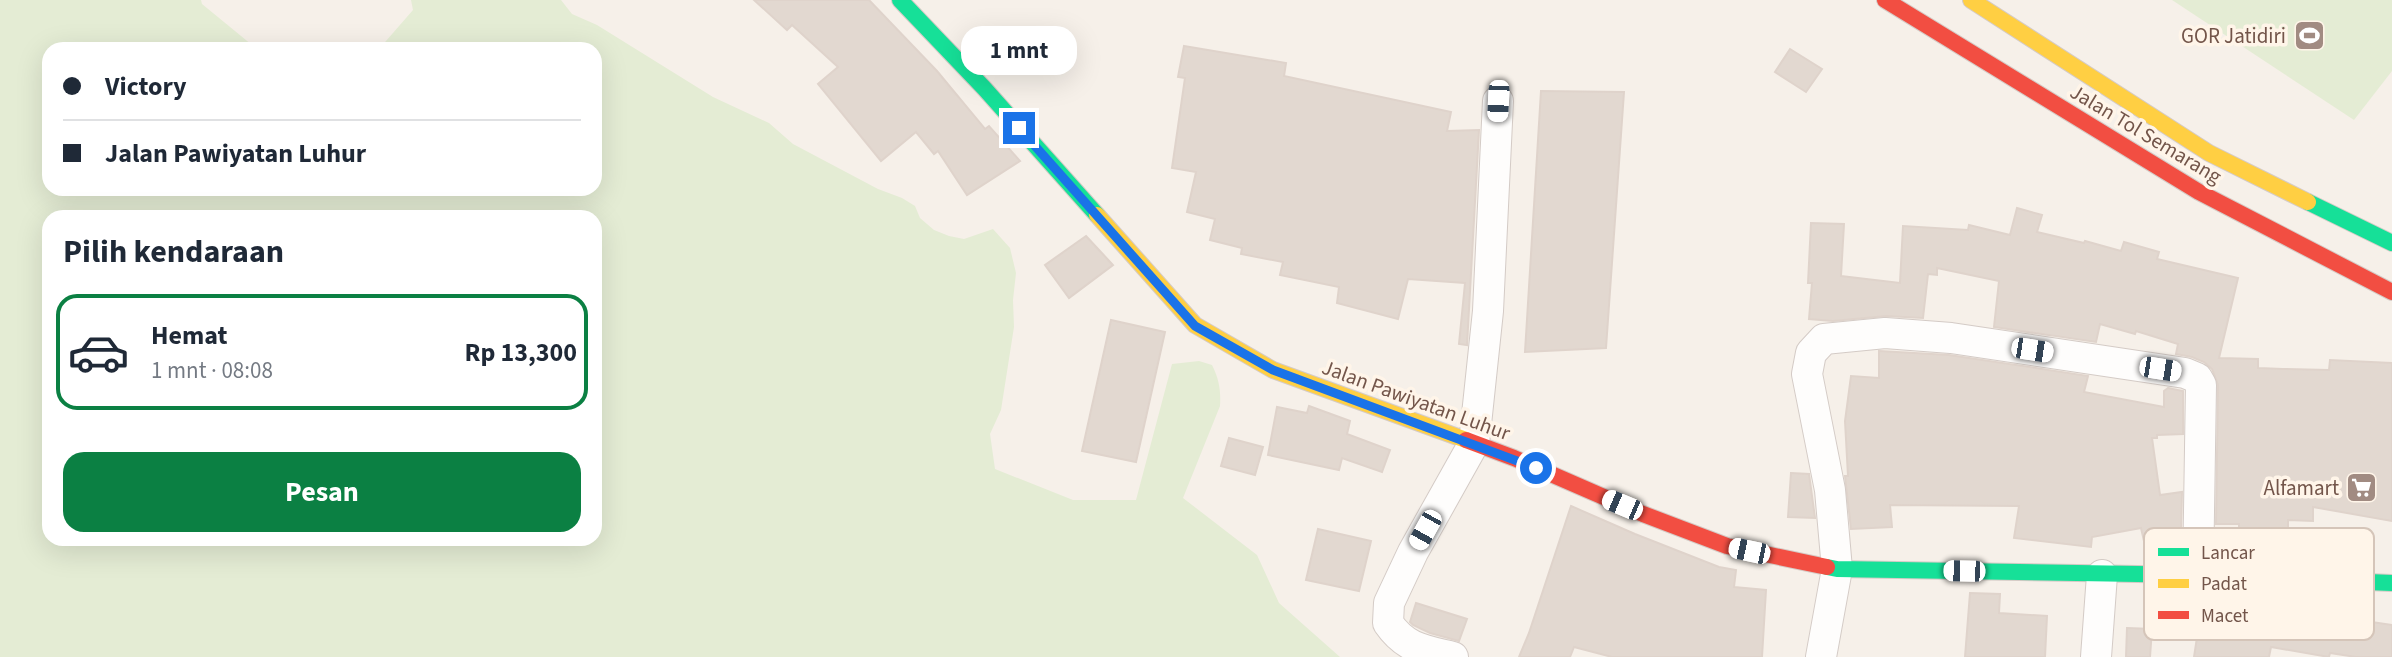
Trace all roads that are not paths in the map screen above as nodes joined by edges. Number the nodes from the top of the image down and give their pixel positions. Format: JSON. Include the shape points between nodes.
{"nodes":[{"id":1,"x":900,"y":0,"type":"edge"},
{"id":2,"x":1885,"y":0,"type":"edge"},
{"id":3,"x":1971,"y":0,"type":"edge"},
{"id":4,"x":1498,"y":101,"type":"dead end"},
{"id":5,"x":2392,"y":243,"type":"edge"},
{"id":6,"x":2392,"y":292,"type":"edge"},
{"id":7,"x":1474,"y":443,"type":"junction"},
{"id":8,"x":2199,"y":528,"type":"edge"},
{"id":9,"x":1837,"y":569,"type":"junction"},
{"id":10,"x":2102,"y":575,"type":"junction"},
{"id":11,"x":2144,"y":575,"type":"edge"},
{"id":12,"x":2374,"y":582,"type":"edge"},
{"id":13,"x":2392,"y":583,"type":"edge"},
{"id":14,"x":1453,"y":657,"type":"edge"},
{"id":15,"x":1821,"y":657,"type":"edge"},
{"id":16,"x":2096,"y":657,"type":"edge"}],
"edges":[{"from":1,"to":7,"type":"main road","name":"Jalan Pawiyatan Luhur","via":[[1195,326],[1273,370]]},
{"from":2,"to":6,"type":"main road","name":"Jalan Tol Semarang","via":[[2199,192]]},
{"from":3,"to":5,"type":"main road","name":"Jalan Tol Semarang","via":[[2209,153]]},
{"from":4,"to":7,"type":"street","via":[[1488,311]]},
{"from":7,"to":9,"type":"main road","name":"Jalan Pawiyatan Luhur","via":[[1727,546]]},
{"from":7,"to":14,"type":"street","via":[[1389,603],[1388,623],[1396,635],[1410,646]]},
{"from":8,"to":9,"type":"street","via":[[2201,385],[2197,378],[1951,338],[1885,333],[1824,339],[1811,353],[1807,374],[1830,490]]},
{"from":9,"to":10,"type":"main road","name":"Jalan Pawiyatan Luhur"},
{"from":9,"to":15,"type":"street"},
{"from":10,"to":11,"type":"main road","name":"Jalan Pawiyatan Luhur"},
{"from":10,"to":16,"type":"street"},
{"from":12,"to":13,"type":"main road","name":"Jalan Pawiyatan Luhur"}]}
